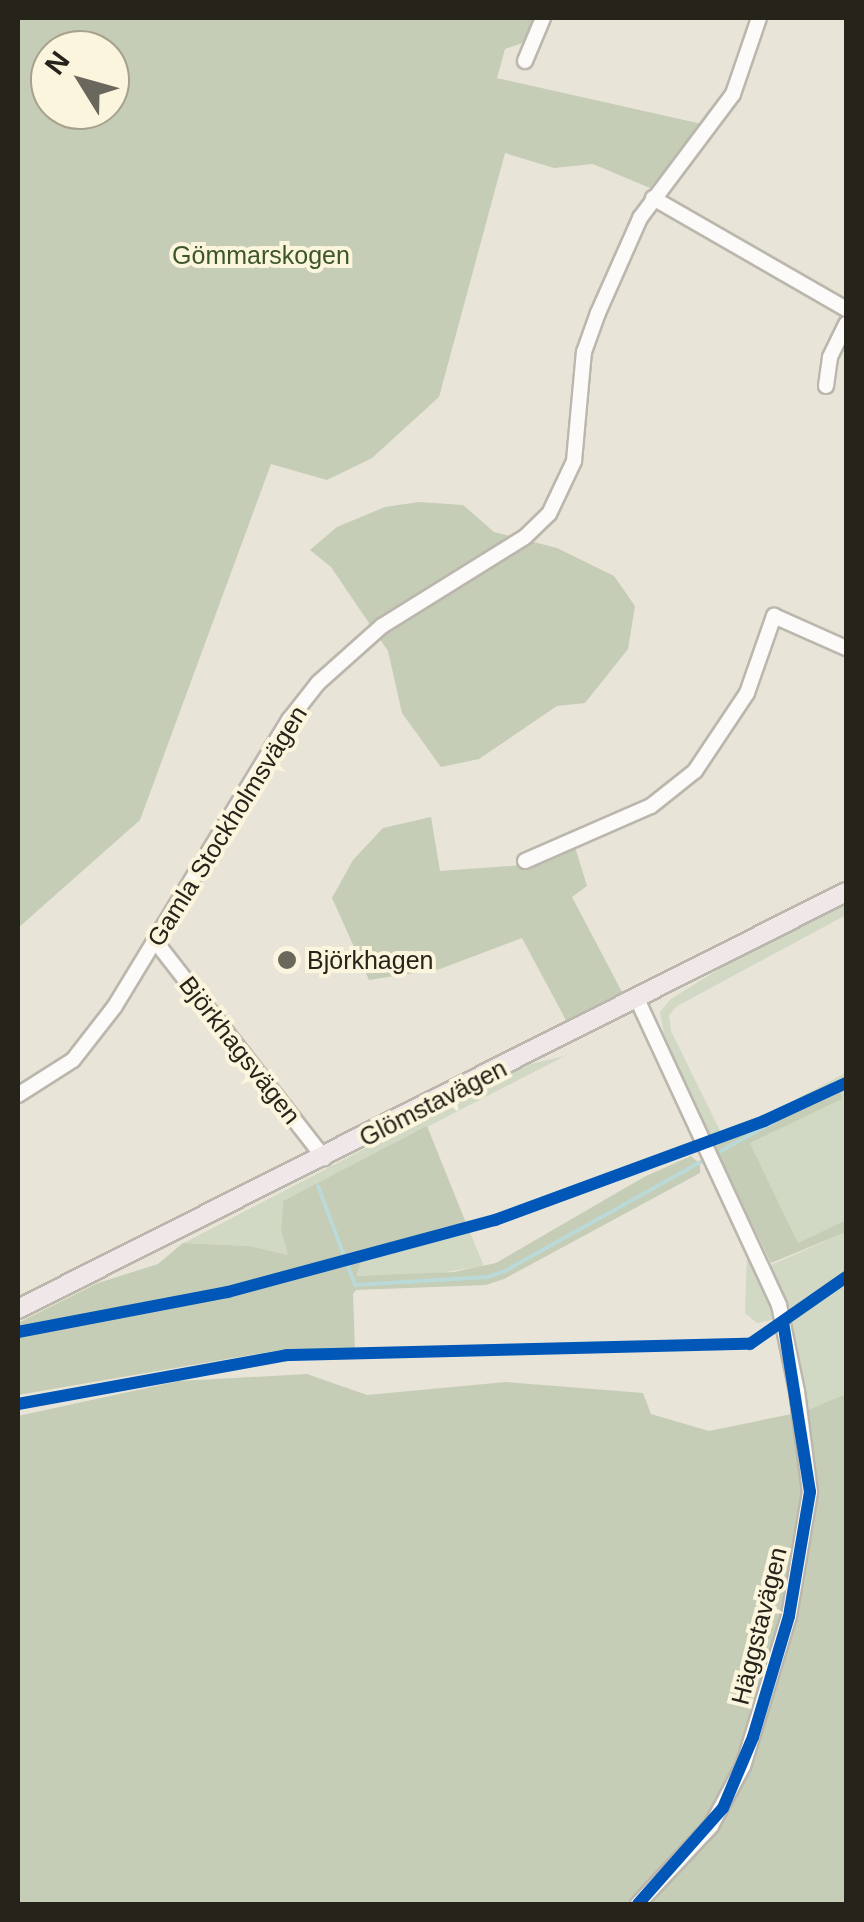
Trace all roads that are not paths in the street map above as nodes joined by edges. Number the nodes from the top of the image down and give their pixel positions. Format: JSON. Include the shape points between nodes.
{"nodes":[{"id":1,"x":543,"y":18,"type":"edge"},
{"id":2,"x":758,"y":18,"type":"edge"},
{"id":3,"x":525,"y":60,"type":"dead end"},
{"id":4,"x":653,"y":198,"type":"junction"},
{"id":5,"x":846,"y":310,"type":"edge"},
{"id":6,"x":846,"y":324,"type":"edge"},
{"id":7,"x":826,"y":386,"type":"dead end"},
{"id":8,"x":846,"y":648,"type":"edge"},
{"id":9,"x":525,"y":861,"type":"dead end"},
{"id":10,"x":846,"y":892,"type":"edge"},
{"id":11,"x":156,"y":942,"type":"junction"},
{"id":12,"x":637,"y":999,"type":"junction"},
{"id":13,"x":18,"y":1095,"type":"edge"},
{"id":14,"x":324,"y":1158,"type":"junction"},
{"id":15,"x":18,"y":1309,"type":"edge"},
{"id":16,"x":638,"y":1904,"type":"edge"}],
"edges":[{"from":1,"to":3,"type":"street"},
{"from":2,"to":4,"type":"street","name":"Gamla Stockholmsvägen","via":[[733,94]]},
{"from":4,"to":5,"type":"street"},
{"from":4,"to":11,"type":"street","name":"Gamla Stockholmsvägen","via":[[584,352],[574,460],[550,514],[525,537],[392,619],[318,684],[289,720]]},
{"from":6,"to":7,"type":"street","via":[[830,356]]},
{"from":8,"to":9,"type":"street","via":[[774,616],[747,692],[694,771],[651,806]]},
{"from":10,"to":12,"type":"main road","name":"Glömstavägen"},
{"from":11,"to":13,"type":"street","name":"Gamla Stockholmsvägen","via":[[82,1049]]},
{"from":11,"to":14,"type":"street","name":"Björkhagsvägen"},
{"from":12,"to":14,"type":"main road","name":"Glömstavägen"},
{"from":12,"to":16,"type":"street","name":"Häggstavägen","via":[[774,1289],[798,1390],[810,1492],[790,1616],[743,1766],[710,1826]]},
{"from":14,"to":15,"type":"main road","name":"Glömstavägen"}]}
